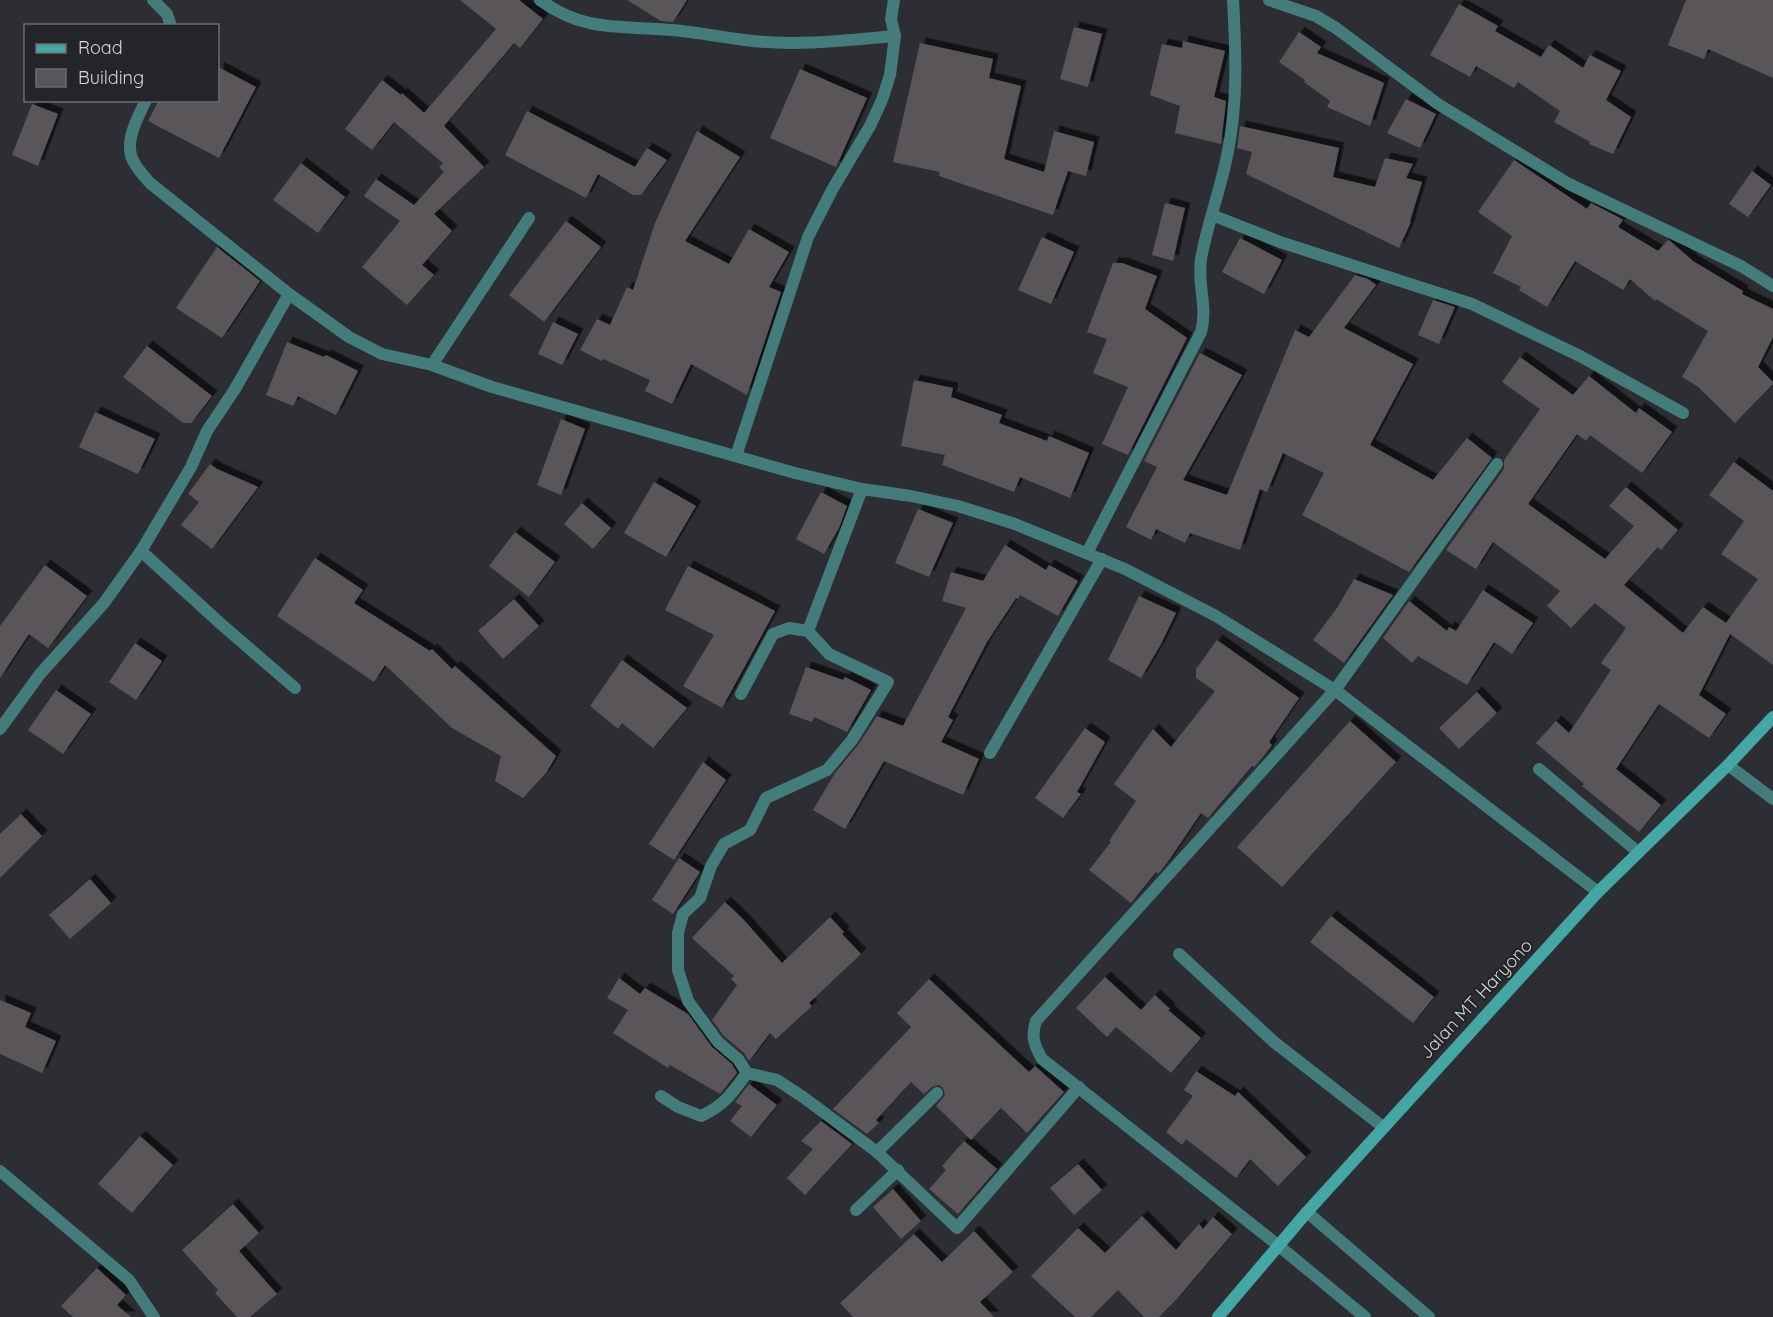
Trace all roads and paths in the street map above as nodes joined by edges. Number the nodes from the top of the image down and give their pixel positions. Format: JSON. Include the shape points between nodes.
{"nodes":[{"id":1,"x":153,"y":0,"type":"edge"},
{"id":2,"x":540,"y":0,"type":"edge"},
{"id":3,"x":894,"y":0,"type":"edge"},
{"id":4,"x":1233,"y":0,"type":"edge"},
{"id":5,"x":1269,"y":0,"type":"edge"},
{"id":6,"x":170,"y":24,"type":"edge"},
{"id":7,"x":895,"y":36,"type":"junction"},
{"id":8,"x":145,"y":102,"type":"edge"},
{"id":9,"x":1212,"y":215,"type":"junction"},
{"id":10,"x":529,"y":218,"type":"dead end"},
{"id":11,"x":1773,"y":285,"type":"edge"},
{"id":12,"x":289,"y":294,"type":"junction"},
{"id":13,"x":432,"y":364,"type":"junction"},
{"id":14,"x":1683,"y":412,"type":"dead end"},
{"id":15,"x":736,"y":456,"type":"junction"},
{"id":16,"x":1497,"y":464,"type":"dead end"},
{"id":17,"x":862,"y":489,"type":"junction"},
{"id":18,"x":141,"y":551,"type":"junction"},
{"id":19,"x":1087,"y":553,"type":"junction"},
{"id":20,"x":1102,"y":559,"type":"junction"},
{"id":21,"x":808,"y":631,"type":"junction"},
{"id":22,"x":295,"y":688,"type":"dead end"},
{"id":23,"x":1335,"y":690,"type":"junction"},
{"id":24,"x":741,"y":694,"type":"dead end"},
{"id":25,"x":1773,"y":717,"type":"edge"},
{"id":26,"x":0,"y":729,"type":"edge"},
{"id":27,"x":990,"y":753,"type":"dead end"},
{"id":28,"x":1728,"y":765,"type":"junction"},
{"id":29,"x":1539,"y":769,"type":"dead end"},
{"id":30,"x":1773,"y":799,"type":"edge"},
{"id":31,"x":1638,"y":852,"type":"junction"},
{"id":32,"x":1598,"y":892,"type":"junction"},
{"id":33,"x":1179,"y":954,"type":"dead end"},
{"id":34,"x":747,"y":1073,"type":"junction"},
{"id":35,"x":1079,"y":1087,"type":"junction"},
{"id":36,"x":938,"y":1094,"type":"dead end"},
{"id":37,"x":661,"y":1096,"type":"dead end"},
{"id":38,"x":1383,"y":1127,"type":"junction"},
{"id":39,"x":877,"y":1152,"type":"junction"},
{"id":40,"x":898,"y":1170,"type":"junction"},
{"id":41,"x":0,"y":1171,"type":"edge"},
{"id":42,"x":856,"y":1210,"type":"dead end"},
{"id":43,"x":1306,"y":1212,"type":"junction"},
{"id":44,"x":1279,"y":1246,"type":"junction"},
{"id":45,"x":154,"y":1317,"type":"edge"},
{"id":46,"x":1218,"y":1317,"type":"edge"},
{"id":47,"x":1365,"y":1317,"type":"edge"},
{"id":48,"x":1429,"y":1317,"type":"edge"}],
"edges":[{"from":1,"to":6,"type":"street","via":[[167,14]]},
{"from":2,"to":7,"type":"street","via":[[569,18],[610,28],[658,28],[780,42]]},
{"from":3,"to":7,"type":"street","via":[[891,19]]},
{"from":4,"to":9,"type":"street","via":[[1233,116]]},
{"from":5,"to":11,"type":"street","via":[[1316,16],[1336,28],[1438,104],[1569,184]]},
{"from":7,"to":15,"type":"street","via":[[882,100],[808,237]]},
{"from":8,"to":12,"type":"street","via":[[130,143],[133,162],[150,183]]},
{"from":9,"to":14,"type":"street","via":[[1280,242],[1472,304]]},
{"from":9,"to":19,"type":"street","via":[[1200,269],[1205,314],[1201,332]]},
{"from":10,"to":13,"type":"street"},
{"from":12,"to":13,"type":"street","via":[[349,337],[382,354]]},
{"from":12,"to":18,"type":"street"},
{"from":13,"to":15,"type":"street","via":[[492,387]]},
{"from":15,"to":17,"type":"street"},
{"from":16,"to":23,"type":"street"},
{"from":17,"to":19,"type":"street","via":[[958,506]]},
{"from":17,"to":21,"type":"street"},
{"from":18,"to":22,"type":"street"},
{"from":18,"to":26,"type":"street","via":[[104,603],[40,674]]},
{"from":19,"to":20,"type":"street"},
{"from":20,"to":23,"type":"street","via":[[1216,616]]},
{"from":20,"to":27,"type":"street"},
{"from":21,"to":24,"type":"street","via":[[789,628],[773,634]]},
{"from":21,"to":34,"type":"street","via":[[829,654],[888,682],[852,740],[827,770],[766,798],[750,830],[724,844],[700,898],[683,914],[678,933],[678,970],[688,1001]]},
{"from":23,"to":32,"type":"street"},
{"from":23,"to":35,"type":"street","via":[[1036,1021],[1032,1033],[1042,1059]]},
{"from":25,"to":28,"type":"main road","name":"Jalan MT Haryono"},
{"from":28,"to":30,"type":"street"},
{"from":28,"to":31,"type":"main road","name":"Jalan MT Haryono"},
{"from":29,"to":31,"type":"street"},
{"from":31,"to":32,"type":"main road","name":"Jalan MT Haryono"},
{"from":32,"to":38,"type":"main road","name":"Jalan MT Haryono"},
{"from":33,"to":38,"type":"street","via":[[1274,1042]]},
{"from":34,"to":37,"type":"street","via":[[718,1108],[701,1116]]},
{"from":34,"to":39,"type":"street","via":[[777,1080]]},
{"from":35,"to":40,"type":"street","via":[[957,1228]]},
{"from":35,"to":44,"type":"street"},
{"from":36,"to":39,"type":"street"},
{"from":38,"to":43,"type":"main road","name":"Jalan MT Haryono"},
{"from":39,"to":40,"type":"street"},
{"from":40,"to":42,"type":"street"},
{"from":41,"to":45,"type":"street","via":[[129,1280]]},
{"from":43,"to":44,"type":"main road","name":"Jalan MT Haryono"},
{"from":43,"to":48,"type":"street"},
{"from":44,"to":46,"type":"main road","name":"Jalan MT Haryono"},
{"from":44,"to":47,"type":"street"}]}
